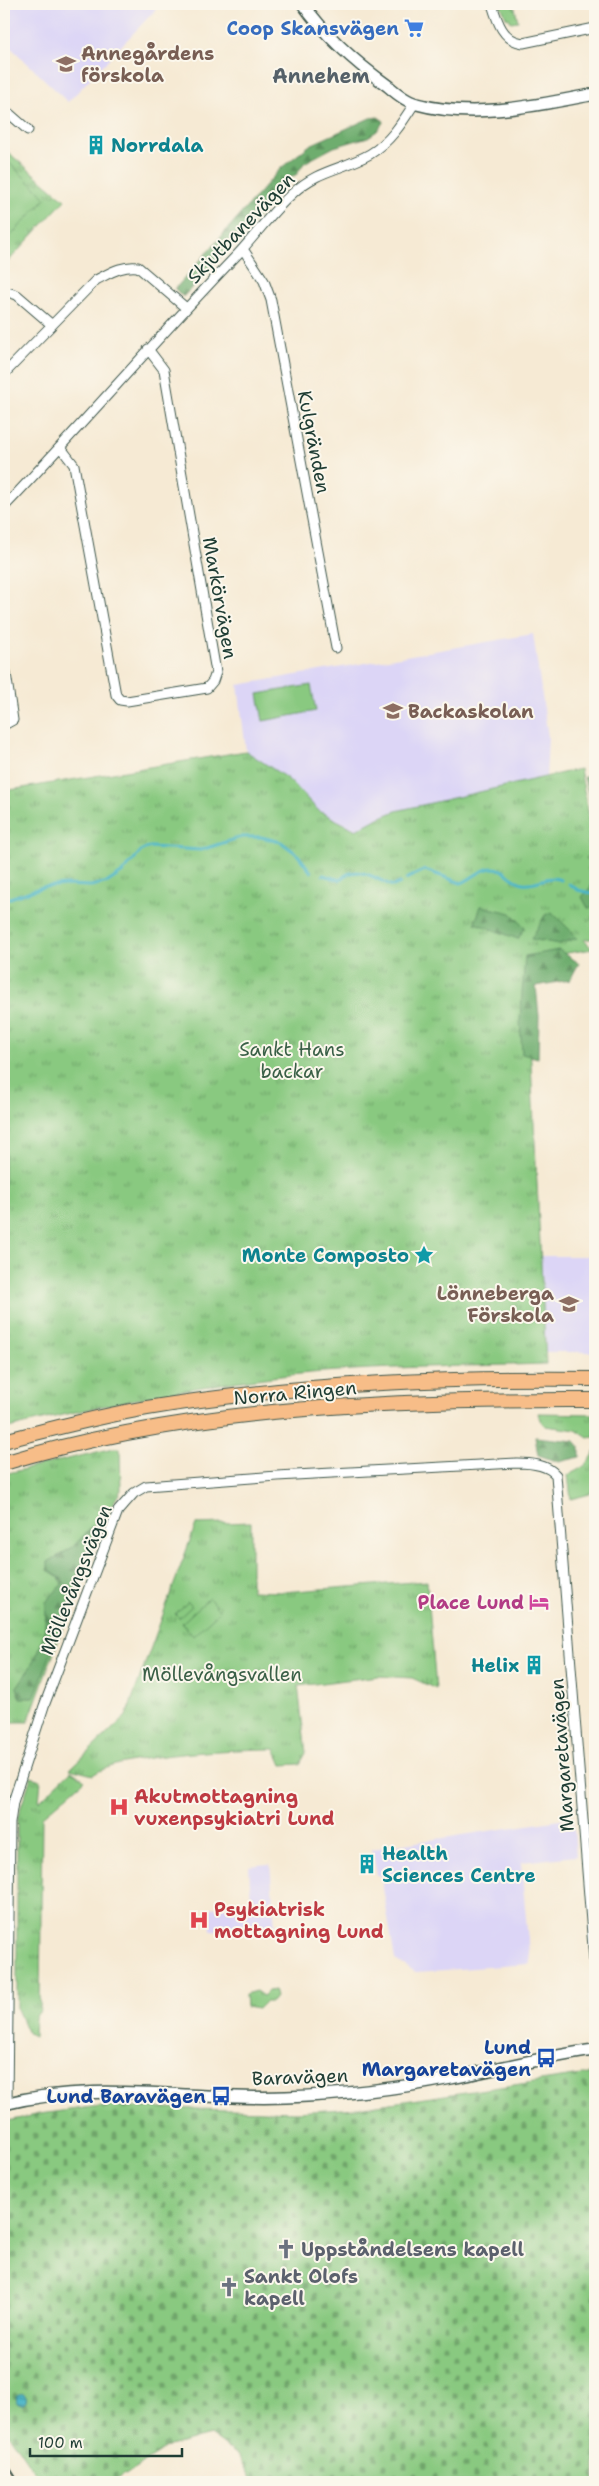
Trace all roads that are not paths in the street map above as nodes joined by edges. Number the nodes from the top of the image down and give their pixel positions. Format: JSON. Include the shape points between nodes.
{"nodes":[{"id":1,"x":303,"y":4,"type":"edge"},
{"id":2,"x":492,"y":4,"type":"edge"},
{"id":3,"x":595,"y":28,"type":"edge"},
{"id":4,"x":595,"y":94,"type":"edge"},
{"id":5,"x":414,"y":104,"type":"junction"},
{"id":6,"x":4,"y":109,"type":"edge"},
{"id":7,"x":28,"y":130,"type":"dead end"},
{"id":8,"x":242,"y":250,"type":"junction"},
{"id":9,"x":4,"y":290,"type":"edge"},
{"id":10,"x":186,"y":308,"type":"junction"},
{"id":11,"x":52,"y":325,"type":"junction"},
{"id":12,"x":148,"y":349,"type":"junction"},
{"id":13,"x":4,"y":374,"type":"edge"},
{"id":14,"x":61,"y":448,"type":"junction"},
{"id":15,"x":4,"y":507,"type":"edge"},
{"id":16,"x":336,"y":648,"type":"dead end"},
{"id":17,"x":4,"y":660,"type":"edge"},
{"id":18,"x":4,"y":725,"type":"edge"},
{"id":19,"x":595,"y":1379,"type":"edge"},
{"id":20,"x":595,"y":1400,"type":"edge"},
{"id":21,"x":4,"y":1441,"type":"edge"},
{"id":22,"x":4,"y":1463,"type":"edge"},
{"id":23,"x":556,"y":1475,"type":"joint"},
{"id":24,"x":4,"y":1801,"type":"edge"},
{"id":25,"x":14,"y":1802,"type":"junction"},
{"id":26,"x":595,"y":1972,"type":"edge"},
{"id":27,"x":595,"y":2050,"type":"edge"},
{"id":28,"x":6,"y":2104,"type":"edge"},
{"id":29,"x":4,"y":2471,"type":"edge"},
{"id":30,"x":11,"y":2482,"type":"edge"}],
"edges":[{"from":1,"to":5,"type":"street","via":[[356,63]]},
{"from":2,"to":3,"type":"street","via":[[505,34],[513,42],[524,43]]},
{"from":4,"to":5,"type":"street","via":[[488,111]]},
{"from":5,"to":8,"type":"street","name":"Skjutbanevägen","via":[[387,142],[369,154],[317,174],[292,193]]},
{"from":6,"to":7,"type":"street"},
{"from":8,"to":10,"type":"street","name":"Skjutbanevägen"},
{"from":8,"to":16,"type":"street","name":"Kulgränden","via":[[264,281],[270,300]]},
{"from":9,"to":11,"type":"street","via":[[17,295]]},
{"from":10,"to":11,"type":"street","name":"Skjutbanevägen","via":[[138,267],[128,266],[96,280]]},
{"from":10,"to":12,"type":"street","name":"Skjutbanevägen"},
{"from":11,"to":13,"type":"street","name":"Skjutbanevägen"},
{"from":12,"to":14,"type":"street","name":"Skjutbanevägen"},
{"from":12,"to":14,"type":"street","name":"Markörvägen","via":[[164,370],[216,672],[207,688],[127,701],[116,695],[74,465]]},
{"from":14,"to":15,"type":"street","name":"Skjutbanevägen"},
{"from":17,"to":18,"type":"street","via":[[14,711],[13,720]]},
{"from":19,"to":21,"type":"main road","name":"Norra Ringen","via":[[434,1380],[306,1388],[145,1408]]},
{"from":20,"to":22,"type":"main road","name":"Norra Ringen","via":[[308,1408],[95,1440]]},
{"from":23,"to":25,"type":"street","name":"Möllevångsvägen","via":[[545,1467],[517,1463],[201,1481],[139,1489],[118,1510],[44,1706]]},
{"from":23,"to":26,"type":"street","name":"Margaretavägen"},
{"from":24,"to":25,"type":"street"},
{"from":25,"to":28,"type":"street","name":"Möllevångsvägen","via":[[10,1823]]},
{"from":27,"to":28,"type":"street","name":"Baravägen","via":[[434,2082],[363,2092],[284,2097],[88,2092]]},
{"from":29,"to":30,"type":"main road"}]}
